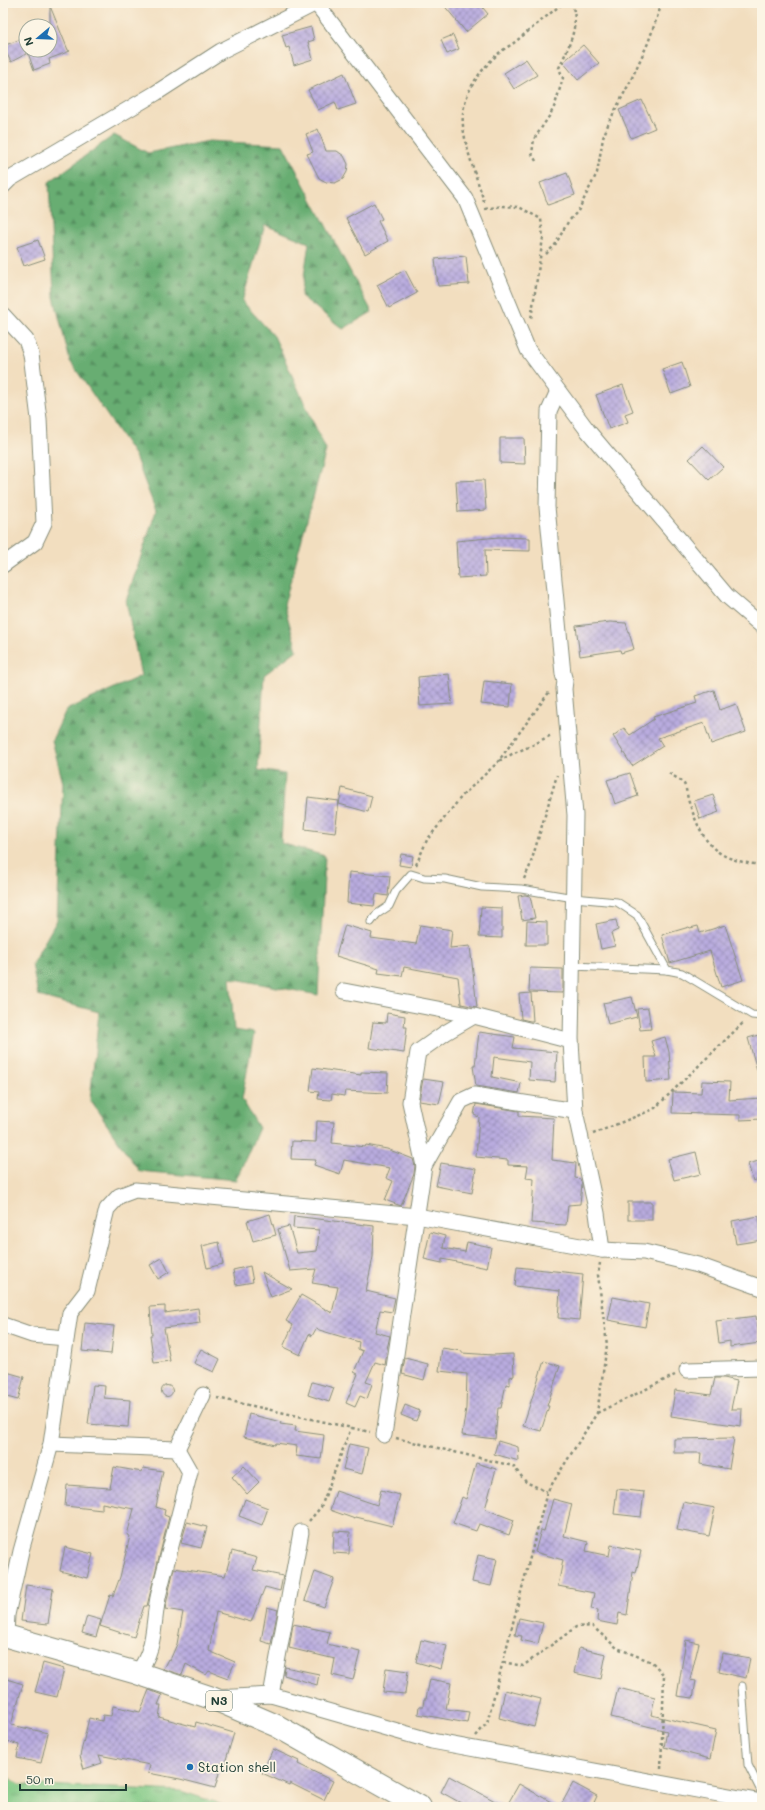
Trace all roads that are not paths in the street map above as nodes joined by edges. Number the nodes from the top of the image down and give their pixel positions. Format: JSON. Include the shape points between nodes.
{"nodes":[{"id":1,"x":316,"y":3,"type":"edge"},
{"id":2,"x":3,"y":186,"type":"edge"},
{"id":3,"x":3,"y":315,"type":"edge"},
{"id":4,"x":558,"y":391,"type":"junction"},
{"id":5,"x":3,"y":565,"type":"edge"},
{"id":6,"x":762,"y":626,"type":"edge"},
{"id":7,"x":574,"y":898,"type":"junction"},
{"id":8,"x":371,"y":922,"type":"dead end"},
{"id":9,"x":572,"y":966,"type":"junction"},
{"id":10,"x":667,"y":970,"type":"junction"},
{"id":11,"x":344,"y":991,"type":"dead end"},
{"id":12,"x":474,"y":1016,"type":"junction"},
{"id":13,"x":762,"y":1016,"type":"edge"},
{"id":14,"x":571,"y":1041,"type":"junction"},
{"id":15,"x":575,"y":1112,"type":"junction"},
{"id":16,"x":424,"y":1166,"type":"junction"},
{"id":17,"x":417,"y":1216,"type":"junction"},
{"id":18,"x":602,"y":1250,"type":"junction"},
{"id":19,"x":762,"y":1288,"type":"edge"},
{"id":20,"x":3,"y":1325,"type":"edge"},
{"id":21,"x":66,"y":1338,"type":"junction"},
{"id":22,"x":762,"y":1368,"type":"edge"},
{"id":23,"x":687,"y":1370,"type":"road end"},
{"id":24,"x":202,"y":1395,"type":"dead end"},
{"id":25,"x":384,"y":1435,"type":"dead end"},
{"id":26,"x":50,"y":1444,"type":"junction"},
{"id":27,"x":177,"y":1449,"type":"junction"},
{"id":28,"x":301,"y":1532,"type":"road end"},
{"id":29,"x":5,"y":1635,"type":"edge"},
{"id":30,"x":137,"y":1673,"type":"junction"},
{"id":31,"x":742,"y":1686,"type":"dead end"},
{"id":32,"x":270,"y":1695,"type":"junction"},
{"id":33,"x":212,"y":1698,"type":"junction"},
{"id":34,"x":762,"y":1793,"type":"edge"},
{"id":35,"x":762,"y":1802,"type":"edge"},
{"id":36,"x":420,"y":1807,"type":"edge"}],
"edges":[{"from":1,"to":2,"type":"street","via":[[221,51],[156,93],[10,179]]},
{"from":1,"to":4,"type":"street","via":[[465,198],[478,211],[528,350]]},
{"from":3,"to":5,"type":"street","via":[[26,340],[31,354],[39,419],[44,523],[35,542]]},
{"from":4,"to":6,"type":"street","via":[[588,431],[727,596]]},
{"from":4,"to":7,"type":"street","via":[[549,411],[547,507],[565,682],[575,815]]},
{"from":7,"to":8,"type":"lane","via":[[521,889],[482,887],[411,874],[396,891],[389,906]]},
{"from":7,"to":9,"type":"street"},
{"from":7,"to":10,"type":"lane","via":[[617,902],[637,916]]},
{"from":9,"to":10,"type":"lane"},
{"from":9,"to":14,"type":"street"},
{"from":10,"to":13,"type":"lane","via":[[682,973],[752,1015]]},
{"from":11,"to":12,"type":"street"},
{"from":12,"to":14,"type":"street"},
{"from":12,"to":16,"type":"street","via":[[418,1052],[410,1102]]},
{"from":14,"to":15,"type":"street"},
{"from":15,"to":16,"type":"street","via":[[474,1095],[461,1101]]},
{"from":15,"to":18,"type":"street","via":[[597,1213]]},
{"from":16,"to":17,"type":"street"},
{"from":17,"to":18,"type":"street"},
{"from":17,"to":21,"type":"street","via":[[135,1190],[119,1196],[107,1209],[87,1291],[70,1314]]},
{"from":17,"to":25,"type":"street"},
{"from":18,"to":19,"type":"street","via":[[644,1252],[698,1265]]},
{"from":20,"to":21,"type":"street","via":[[32,1336]]},
{"from":21,"to":26,"type":"street"},
{"from":22,"to":23,"type":"street"},
{"from":24,"to":27,"type":"street"},
{"from":26,"to":27,"type":"street"},
{"from":26,"to":29,"type":"street","via":[[21,1551]]},
{"from":27,"to":30,"type":"street","via":[[190,1472],[159,1595],[152,1646],[145,1664]]},
{"from":28,"to":32,"type":"street"},
{"from":29,"to":30,"type":"highway","number":"N3"},
{"from":30,"to":33,"type":"highway","number":"N3"},
{"from":31,"to":34,"type":"lane","via":[[748,1765]]},
{"from":32,"to":33,"type":"street"},
{"from":32,"to":35,"type":"street","via":[[432,1741]]},
{"from":33,"to":36,"type":"highway","number":"N3","via":[[277,1726]]}]}
